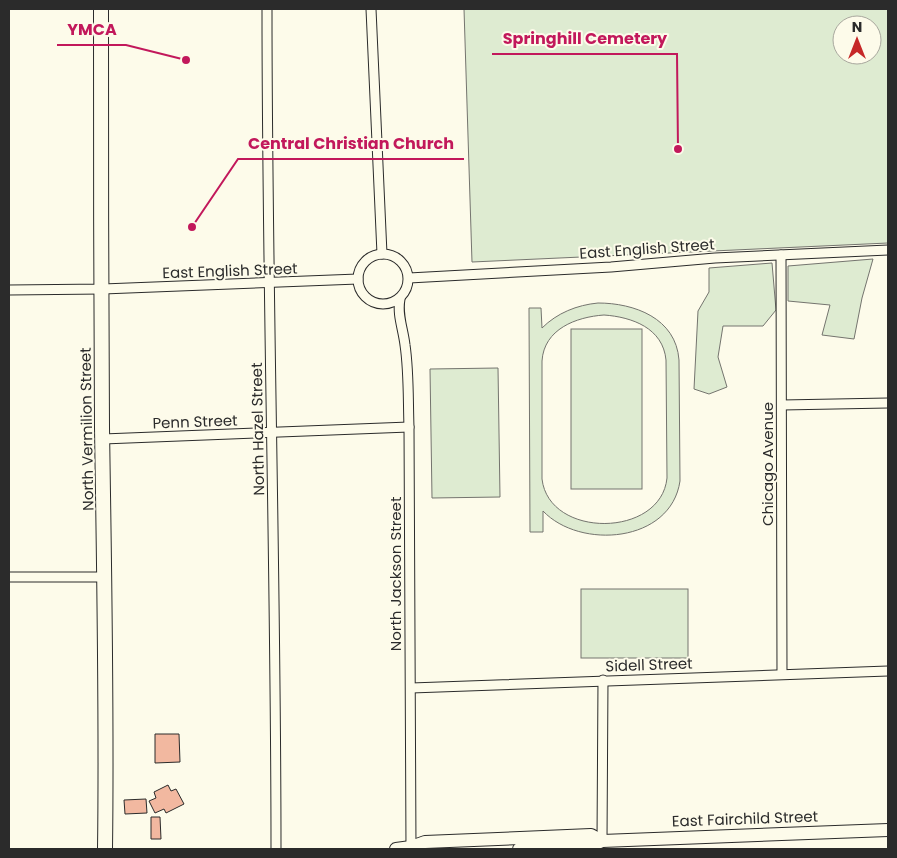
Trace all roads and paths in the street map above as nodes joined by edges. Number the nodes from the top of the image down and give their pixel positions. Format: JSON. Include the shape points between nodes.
{"nodes":[{"id":1,"x":101,"y":9,"type":"edge"},
{"id":2,"x":267,"y":9,"type":"edge"},
{"id":3,"x":371,"y":9,"type":"edge"},
{"id":4,"x":888,"y":250,"type":"edge"},
{"id":5,"x":382,"y":254,"type":"junction"},
{"id":6,"x":781,"y":255,"type":"junction"},
{"id":7,"x":409,"y":278,"type":"junction"},
{"id":8,"x":358,"y":279,"type":"junction"},
{"id":9,"x":269,"y":283,"type":"junction"},
{"id":10,"x":103,"y":289,"type":"junction"},
{"id":11,"x":9,"y":290,"type":"edge"},
{"id":12,"x":400,"y":299,"type":"junction"},
{"id":13,"x":888,"y":403,"type":"edge"},
{"id":14,"x":782,"y":405,"type":"junction"},
{"id":15,"x":409,"y":427,"type":"junction"},
{"id":16,"x":273,"y":433,"type":"junction"},
{"id":17,"x":103,"y":439,"type":"junction"},
{"id":18,"x":9,"y":577,"type":"edge"},
{"id":19,"x":105,"y":577,"type":"junction"},
{"id":20,"x":888,"y":671,"type":"edge"},
{"id":21,"x":782,"y":674,"type":"junction"},
{"id":22,"x":602,"y":680,"type":"junction"},
{"id":23,"x":411,"y":688,"type":"junction"},
{"id":24,"x":888,"y":830,"type":"edge"},
{"id":25,"x":602,"y":841,"type":"junction"},
{"id":26,"x":105,"y":849,"type":"edge"},
{"id":27,"x":276,"y":849,"type":"edge"},
{"id":28,"x":396,"y":849,"type":"edge"},
{"id":29,"x":413,"y":849,"type":"edge"},
{"id":30,"x":519,"y":849,"type":"edge"}],
"edges":[{"from":1,"to":10,"type":"main road","name":"North Vermilion Street"},
{"from":2,"to":9,"type":"street","name":"North Hazel Street"},
{"from":3,"to":5,"type":"street"},
{"from":4,"to":6,"type":"street","name":"East English Street"},
{"from":5,"to":7,"type":"street","via":[[400,259]]},
{"from":5,"to":8,"type":"street","via":[[372,256],[364,263]]},
{"from":6,"to":7,"type":"street","name":"East English Street"},
{"from":6,"to":14,"type":"street","name":"Chicago Avenue"},
{"from":7,"to":12,"type":"street"},
{"from":8,"to":9,"type":"street","name":"East English Street"},
{"from":8,"to":12,"type":"street","via":[[359,287],[369,299],[379,303]]},
{"from":9,"to":10,"type":"street","name":"East English Street"},
{"from":9,"to":16,"type":"street","name":"North Hazel Street"},
{"from":10,"to":11,"type":"street","name":"East English Street"},
{"from":10,"to":17,"type":"main road","name":"North Vermilion Street"},
{"from":12,"to":15,"type":"street","name":"North Jackson Street","via":[[399,317],[407,362]]},
{"from":13,"to":14,"type":"street"},
{"from":14,"to":21,"type":"street","name":"Chicago Avenue"},
{"from":15,"to":16,"type":"street","name":"Penn Street"},
{"from":15,"to":23,"type":"street","name":"North Jackson Street"},
{"from":16,"to":17,"type":"street","name":"Penn Street"},
{"from":16,"to":27,"type":"street","name":"North Hazel Street"},
{"from":17,"to":19,"type":"main road","name":"North Vermilion Street"},
{"from":18,"to":19,"type":"street"},
{"from":19,"to":26,"type":"main road","name":"North Vermilion Street"},
{"from":20,"to":21,"type":"street","name":"Sidell Street"},
{"from":21,"to":22,"type":"street","name":"Sidell Street"},
{"from":22,"to":23,"type":"street","name":"Sidell Street"},
{"from":22,"to":25,"type":"street"},
{"from":23,"to":29,"type":"street","name":"North Jackson Street"},
{"from":24,"to":25,"type":"street","name":"East Fairchild Street"},
{"from":25,"to":29,"type":"street","name":"East Fairchild Street","via":[[591,835],[425,842]]},
{"from":25,"to":30,"type":"street","name":"East Fairchild Street","via":[[591,846]]},
{"from":28,"to":29,"type":"street","name":"East Fairchild Street"}]}
